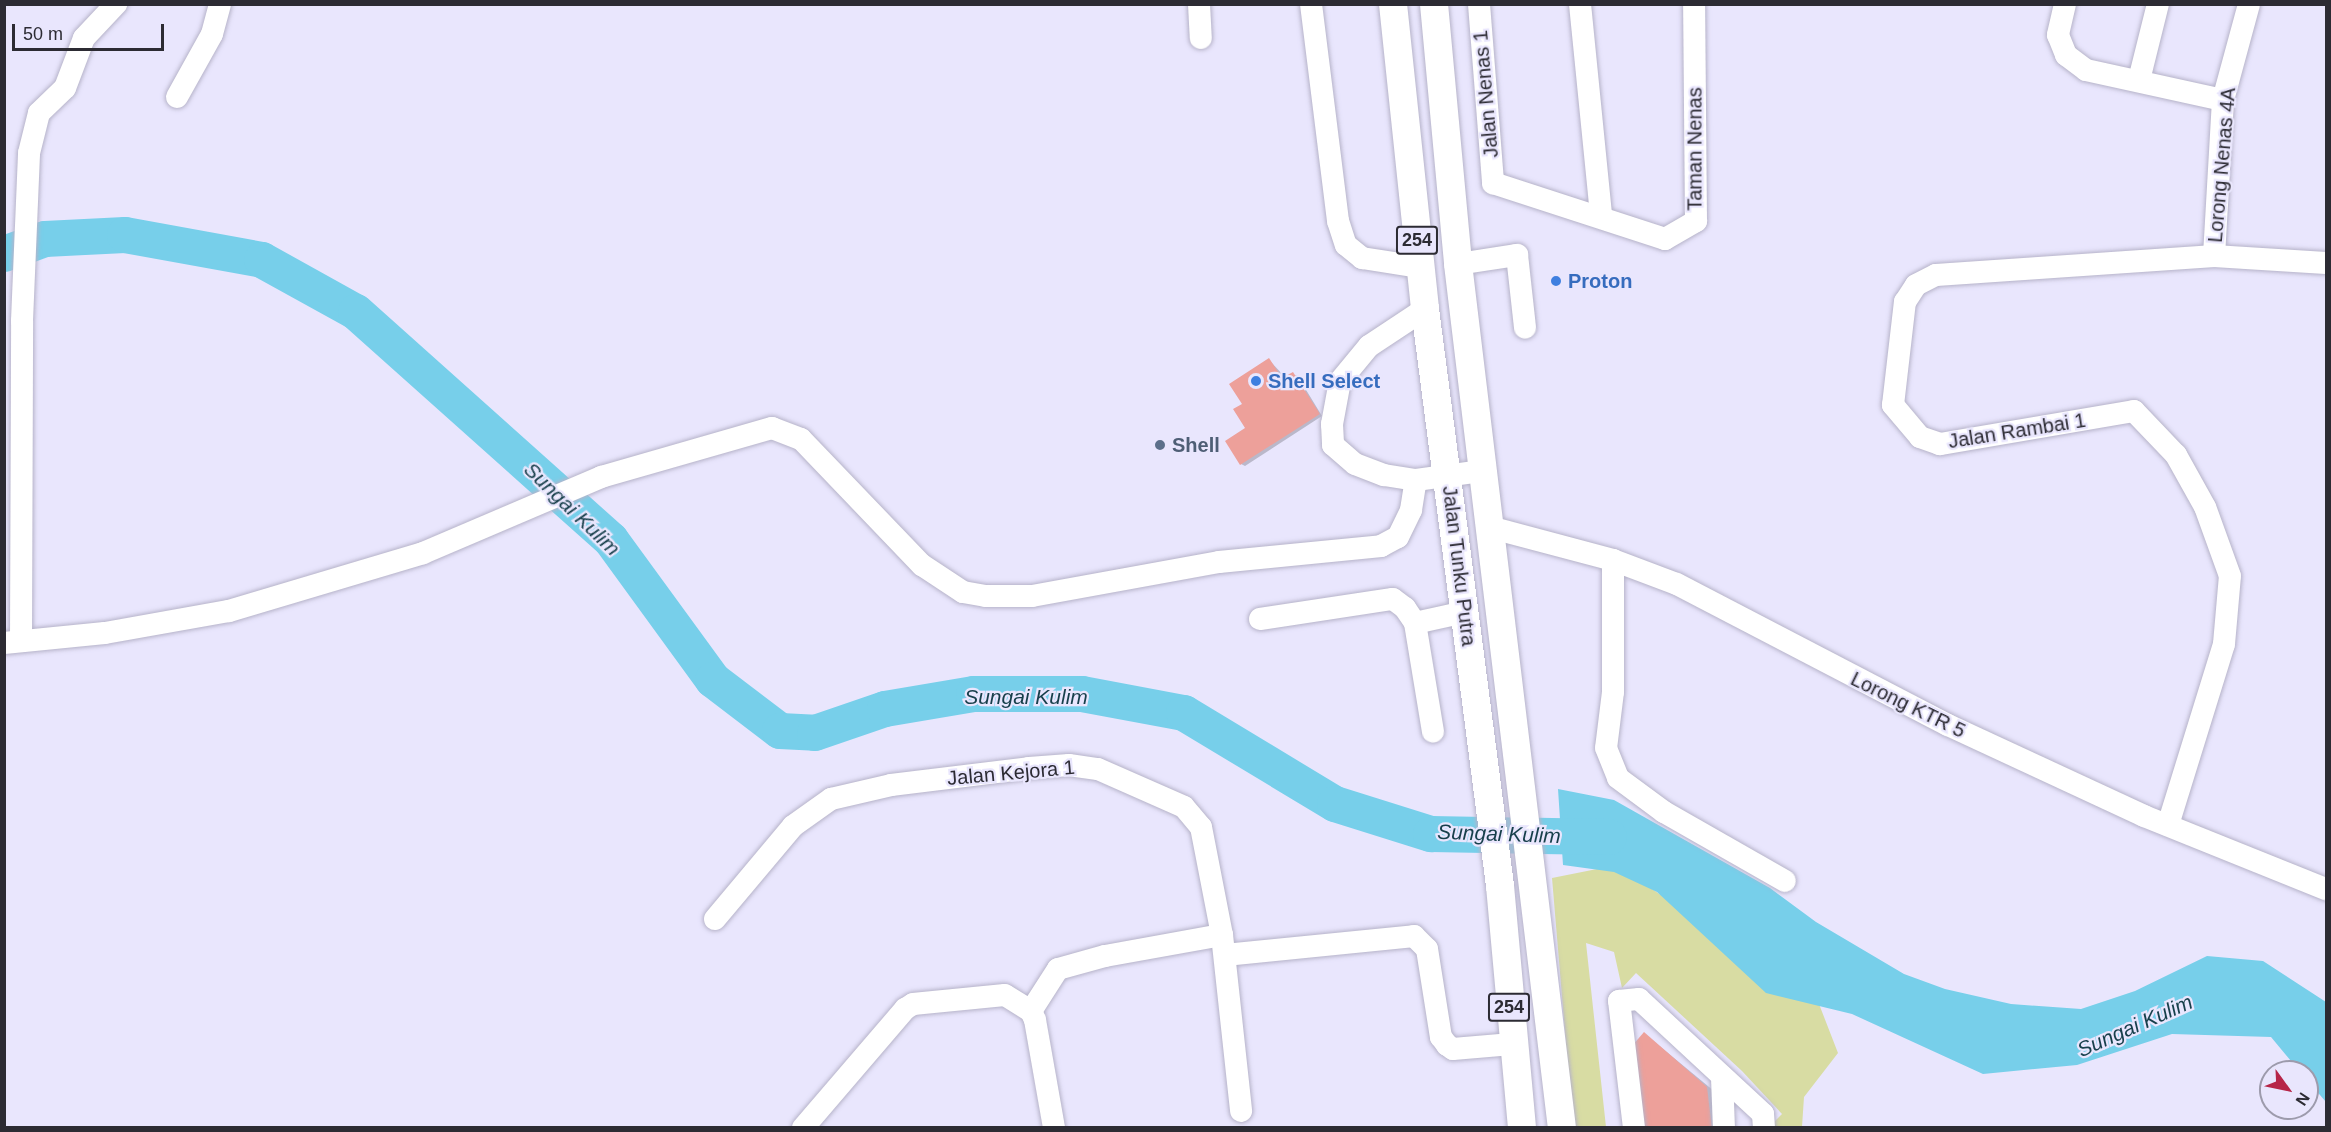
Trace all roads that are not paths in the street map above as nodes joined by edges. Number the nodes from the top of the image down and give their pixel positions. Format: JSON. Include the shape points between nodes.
{"nodes":[{"id":1,"x":116,"y":4,"type":"edge"},
{"id":2,"x":220,"y":4,"type":"edge"},
{"id":3,"x":1199,"y":4,"type":"edge"},
{"id":4,"x":1311,"y":4,"type":"edge"},
{"id":5,"x":1393,"y":4,"type":"edge"},
{"id":6,"x":1434,"y":4,"type":"edge"},
{"id":7,"x":1479,"y":4,"type":"edge"},
{"id":8,"x":1580,"y":4,"type":"edge"},
{"id":9,"x":1694,"y":4,"type":"edge"},
{"id":10,"x":2066,"y":4,"type":"edge"},
{"id":11,"x":2158,"y":4,"type":"edge"},
{"id":12,"x":2249,"y":4,"type":"edge"},
{"id":13,"x":1201,"y":38,"type":"dead end"},
{"id":14,"x":2139,"y":80,"type":"junction"},
{"id":15,"x":177,"y":97,"type":"dead end"},
{"id":16,"x":2223,"y":100,"type":"junction"},
{"id":17,"x":1494,"y":183,"type":"joint"},
{"id":18,"x":1601,"y":216,"type":"junction"},
{"id":19,"x":2214,"y":256,"type":"junction"},
{"id":20,"x":2326,"y":263,"type":"edge"},
{"id":21,"x":1458,"y":264,"type":"junction"},
{"id":22,"x":1420,"y":267,"type":"junction"},
{"id":23,"x":1425,"y":309,"type":"junction"},
{"id":24,"x":1525,"y":328,"type":"dead end"},
{"id":25,"x":1482,"y":471,"type":"junction"},
{"id":26,"x":1448,"y":475,"type":"junction"},
{"id":27,"x":1416,"y":480,"type":"junction"},
{"id":28,"x":1489,"y":527,"type":"junction"},
{"id":29,"x":1613,"y":560,"type":"junction"},
{"id":30,"x":1465,"y":612,"type":"junction"},
{"id":31,"x":1260,"y":619,"type":"dead end"},
{"id":32,"x":1414,"y":624,"type":"junction"},
{"id":33,"x":13,"y":641,"type":"edge"},
{"id":34,"x":1433,"y":732,"type":"dead end"},
{"id":35,"x":2168,"y":825,"type":"junction"},
{"id":36,"x":1785,"y":881,"type":"dead end"},
{"id":37,"x":2326,"y":889,"type":"edge"},
{"id":38,"x":715,"y":919,"type":"dead end"},
{"id":39,"x":1223,"y":945,"type":"junction"},
{"id":40,"x":1031,"y":1011,"type":"junction"},
{"id":41,"x":1512,"y":1044,"type":"junction"},
{"id":42,"x":1722,"y":1077,"type":"junction"},
{"id":43,"x":1241,"y":1111,"type":"dead end"},
{"id":44,"x":803,"y":1128,"type":"edge"},
{"id":45,"x":1054,"y":1128,"type":"edge"},
{"id":46,"x":1522,"y":1128,"type":"edge"},
{"id":47,"x":1562,"y":1128,"type":"edge"},
{"id":48,"x":1634,"y":1128,"type":"edge"},
{"id":49,"x":1724,"y":1128,"type":"edge"},
{"id":50,"x":1764,"y":1128,"type":"edge"}],
"edges":[{"from":1,"to":33,"type":"street","via":[[84,38],[65,88],[39,113],[29,153]]},
{"from":2,"to":15,"type":"street","via":[[212,34]]},
{"from":3,"to":13,"type":"street"},
{"from":4,"to":22,"type":"street","via":[[1338,221],[1346,244],[1362,258]]},
{"from":5,"to":22,"type":"main road","name":"Jalan Tunku Putra","number":"254"},
{"from":6,"to":21,"type":"main road","name":"Jalan Tunku Putra","number":"254"},
{"from":7,"to":17,"type":"street","name":"Jalan Nenas 1"},
{"from":8,"to":18,"type":"street"},
{"from":9,"to":18,"type":"street","name":"Taman Nenas","via":[[1696,221],[1665,238]]},
{"from":10,"to":14,"type":"street","via":[[2058,35],[2066,55],[2086,70]]},
{"from":11,"to":14,"type":"street"},
{"from":12,"to":16,"type":"street","name":"Lorong Nenas 4A"},
{"from":14,"to":16,"type":"street"},
{"from":16,"to":19,"type":"street","name":"Lorong Nenas 4A"},
{"from":17,"to":18,"type":"street","name":"Taman Nenas"},
{"from":19,"to":20,"type":"street","name":"Jalan Rambai 1"},
{"from":19,"to":35,"type":"street","name":"Jalan Rambai 1","via":[[1936,275],[1916,285],[1905,302],[1893,405],[1920,437],[1940,444],[2134,411],[2176,455],[2205,507],[2230,576],[2224,644]]},
{"from":21,"to":24,"type":"street","via":[[1517,255]]},
{"from":21,"to":25,"type":"main road","name":"Jalan Tunku Putra","number":"254"},
{"from":22,"to":23,"type":"main road","name":"Jalan Tunku Putra","number":"254"},
{"from":23,"to":26,"type":"main road","name":"Jalan Tunku Putra","number":"254"},
{"from":23,"to":27,"type":"street","via":[[1353,361],[1340,381],[1332,424],[1333,445],[1356,464],[1384,475]]},
{"from":25,"to":26,"type":"street"},
{"from":25,"to":28,"type":"main road","name":"Jalan Tunku Putra","number":"254"},
{"from":26,"to":27,"type":"street"},
{"from":26,"to":30,"type":"main road","name":"Jalan Tunku Putra","number":"254"},
{"from":27,"to":33,"type":"street","via":[[1411,510],[1398,537],[1381,546],[1219,562],[1032,596],[963,592],[922,566],[801,439],[772,428],[601,477],[499,524],[423,553],[229,610],[105,633]]},
{"from":28,"to":29,"type":"street","name":"Lorong KTR 5"},
{"from":28,"to":47,"type":"main road","name":"Jalan Tunku Putra","number":"254","via":[[1522,773]]},
{"from":29,"to":35,"type":"street","name":"Lorong KTR 5","via":[[1677,584],[1948,725]]},
{"from":29,"to":36,"type":"street","via":[[1613,692],[1606,748],[1618,778],[1664,812]]},
{"from":30,"to":32,"type":"street"},
{"from":30,"to":41,"type":"main road","name":"Jalan Tunku Putra","number":"254","via":[[1500,886]]},
{"from":31,"to":32,"type":"street","via":[[1392,599],[1405,608]]},
{"from":32,"to":34,"type":"street"},
{"from":35,"to":37,"type":"street","name":"Lorong KTR 5"},
{"from":38,"to":39,"type":"street","name":"Jalan Kejora 1","via":[[793,826],[831,799],[891,785],[1069,765],[1098,769],[1195,816],[1206,845]]},
{"from":39,"to":40,"type":"street","via":[[1105,956],[1059,969]]},
{"from":39,"to":41,"type":"street","via":[[1414,936],[1427,949],[1441,1037],[1447,1045],[1453,1049]]},
{"from":39,"to":43,"type":"street","name":"Jalan Kejora 1"},
{"from":40,"to":44,"type":"street","via":[[1005,995],[914,1004],[898,1015]]},
{"from":40,"to":45,"type":"street"},
{"from":41,"to":46,"type":"main road","name":"Jalan Tunku Putra","number":"254"},
{"from":42,"to":48,"type":"street","via":[[1639,999],[1619,1001]]},
{"from":42,"to":49,"type":"street"},
{"from":42,"to":50,"type":"street","via":[[1763,1114]]}]}
